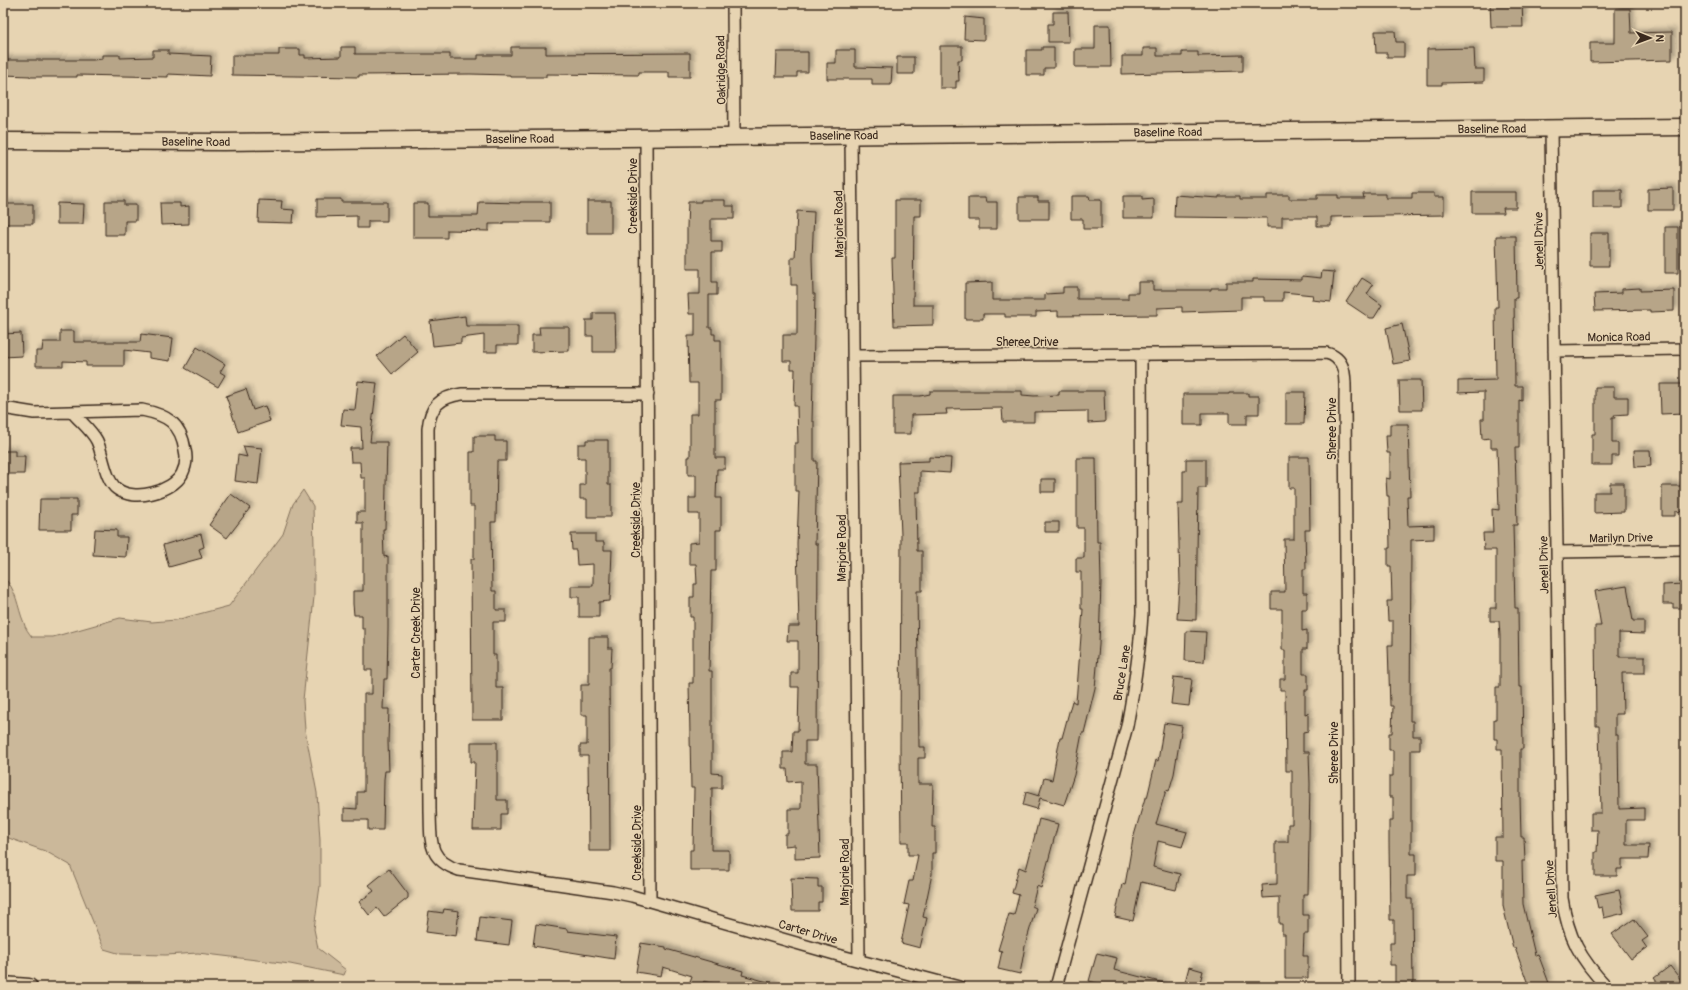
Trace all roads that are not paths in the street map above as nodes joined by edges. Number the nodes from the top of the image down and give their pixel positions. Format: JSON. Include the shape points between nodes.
{"nodes":[{"id":1,"x":733,"y":3,"type":"edge"},
{"id":2,"x":1685,"y":127,"type":"edge"},
{"id":3,"x":1551,"y":129,"type":"junction"},
{"id":4,"x":851,"y":136,"type":"junction"},
{"id":5,"x":734,"y":137,"type":"junction"},
{"id":6,"x":646,"y":138,"type":"junction"},
{"id":7,"x":3,"y":141,"type":"edge"},
{"id":8,"x":1685,"y":349,"type":"edge"},
{"id":9,"x":1554,"y":351,"type":"junction"},
{"id":10,"x":1140,"y":354,"type":"junction"},
{"id":11,"x":853,"y":356,"type":"junction"},
{"id":12,"x":648,"y":394,"type":"junction"},
{"id":13,"x":3,"y":408,"type":"edge"},
{"id":14,"x":73,"y":413,"type":"junction"},
{"id":15,"x":1685,"y":550,"type":"edge"},
{"id":16,"x":1557,"y":552,"type":"junction"},
{"id":17,"x":650,"y":901,"type":"junction"},
{"id":18,"x":859,"y":960,"type":"junction"},
{"id":19,"x":3,"y":985,"type":"edge"},
{"id":20,"x":28,"y":987,"type":"edge"},
{"id":21,"x":959,"y":987,"type":"edge"},
{"id":22,"x":1056,"y":987,"type":"edge"},
{"id":23,"x":1349,"y":987,"type":"edge"},
{"id":24,"x":1607,"y":987,"type":"edge"}],
"edges":[{"from":1,"to":5,"type":"street","name":"Oakridge Road"},
{"from":2,"to":3,"type":"street","name":"Baseline Road"},
{"from":3,"to":4,"type":"street","name":"Baseline Road"},
{"from":3,"to":9,"type":"street","name":"Jenell Drive"},
{"from":4,"to":5,"type":"street","name":"Baseline Road"},
{"from":4,"to":11,"type":"street","name":"Marjorie Road"},
{"from":5,"to":6,"type":"street","name":"Baseline Road"},
{"from":6,"to":7,"type":"street","name":"Baseline Road","via":[[232,142]]},
{"from":6,"to":12,"type":"street","name":"Creekside Drive"},
{"from":8,"to":9,"type":"street","name":"Monica Road"},
{"from":9,"to":16,"type":"street","name":"Jenell Drive"},
{"from":10,"to":11,"type":"street","name":"Sheree Drive"},
{"from":10,"to":22,"type":"street","name":"Bruce Lane","via":[[1140,648],[1127,726]]},
{"from":10,"to":23,"type":"street","name":"Sheree Drive","via":[[1326,353],[1336,357],[1343,367]]},
{"from":11,"to":18,"type":"street","name":"Marjorie Road"},
{"from":12,"to":17,"type":"street","name":"Creekside Drive"},
{"from":12,"to":17,"type":"street","name":"Carter Creek Drive","via":[[454,395],[442,400],[434,408],[429,418],[428,437],[430,811],[433,849],[442,862],[459,870],[612,892]]},
{"from":13,"to":14,"type":"street","via":[[34,413]]},
{"from":14,"to":14,"type":"street","via":[[96,441],[115,488],[125,494],[152,494],[174,483],[182,475],[186,456],[180,431],[172,421],[158,413],[142,410]]},
{"from":15,"to":16,"type":"street","name":"Marilyn Drive"},
{"from":16,"to":24,"type":"street","name":"Jenell Drive","via":[[1562,898],[1570,936],[1581,957]]},
{"from":17,"to":18,"type":"street","name":"Carter Drive"},
{"from":18,"to":21,"type":"street","name":"Carter Drive"},
{"from":19,"to":20,"type":"street"}]}
